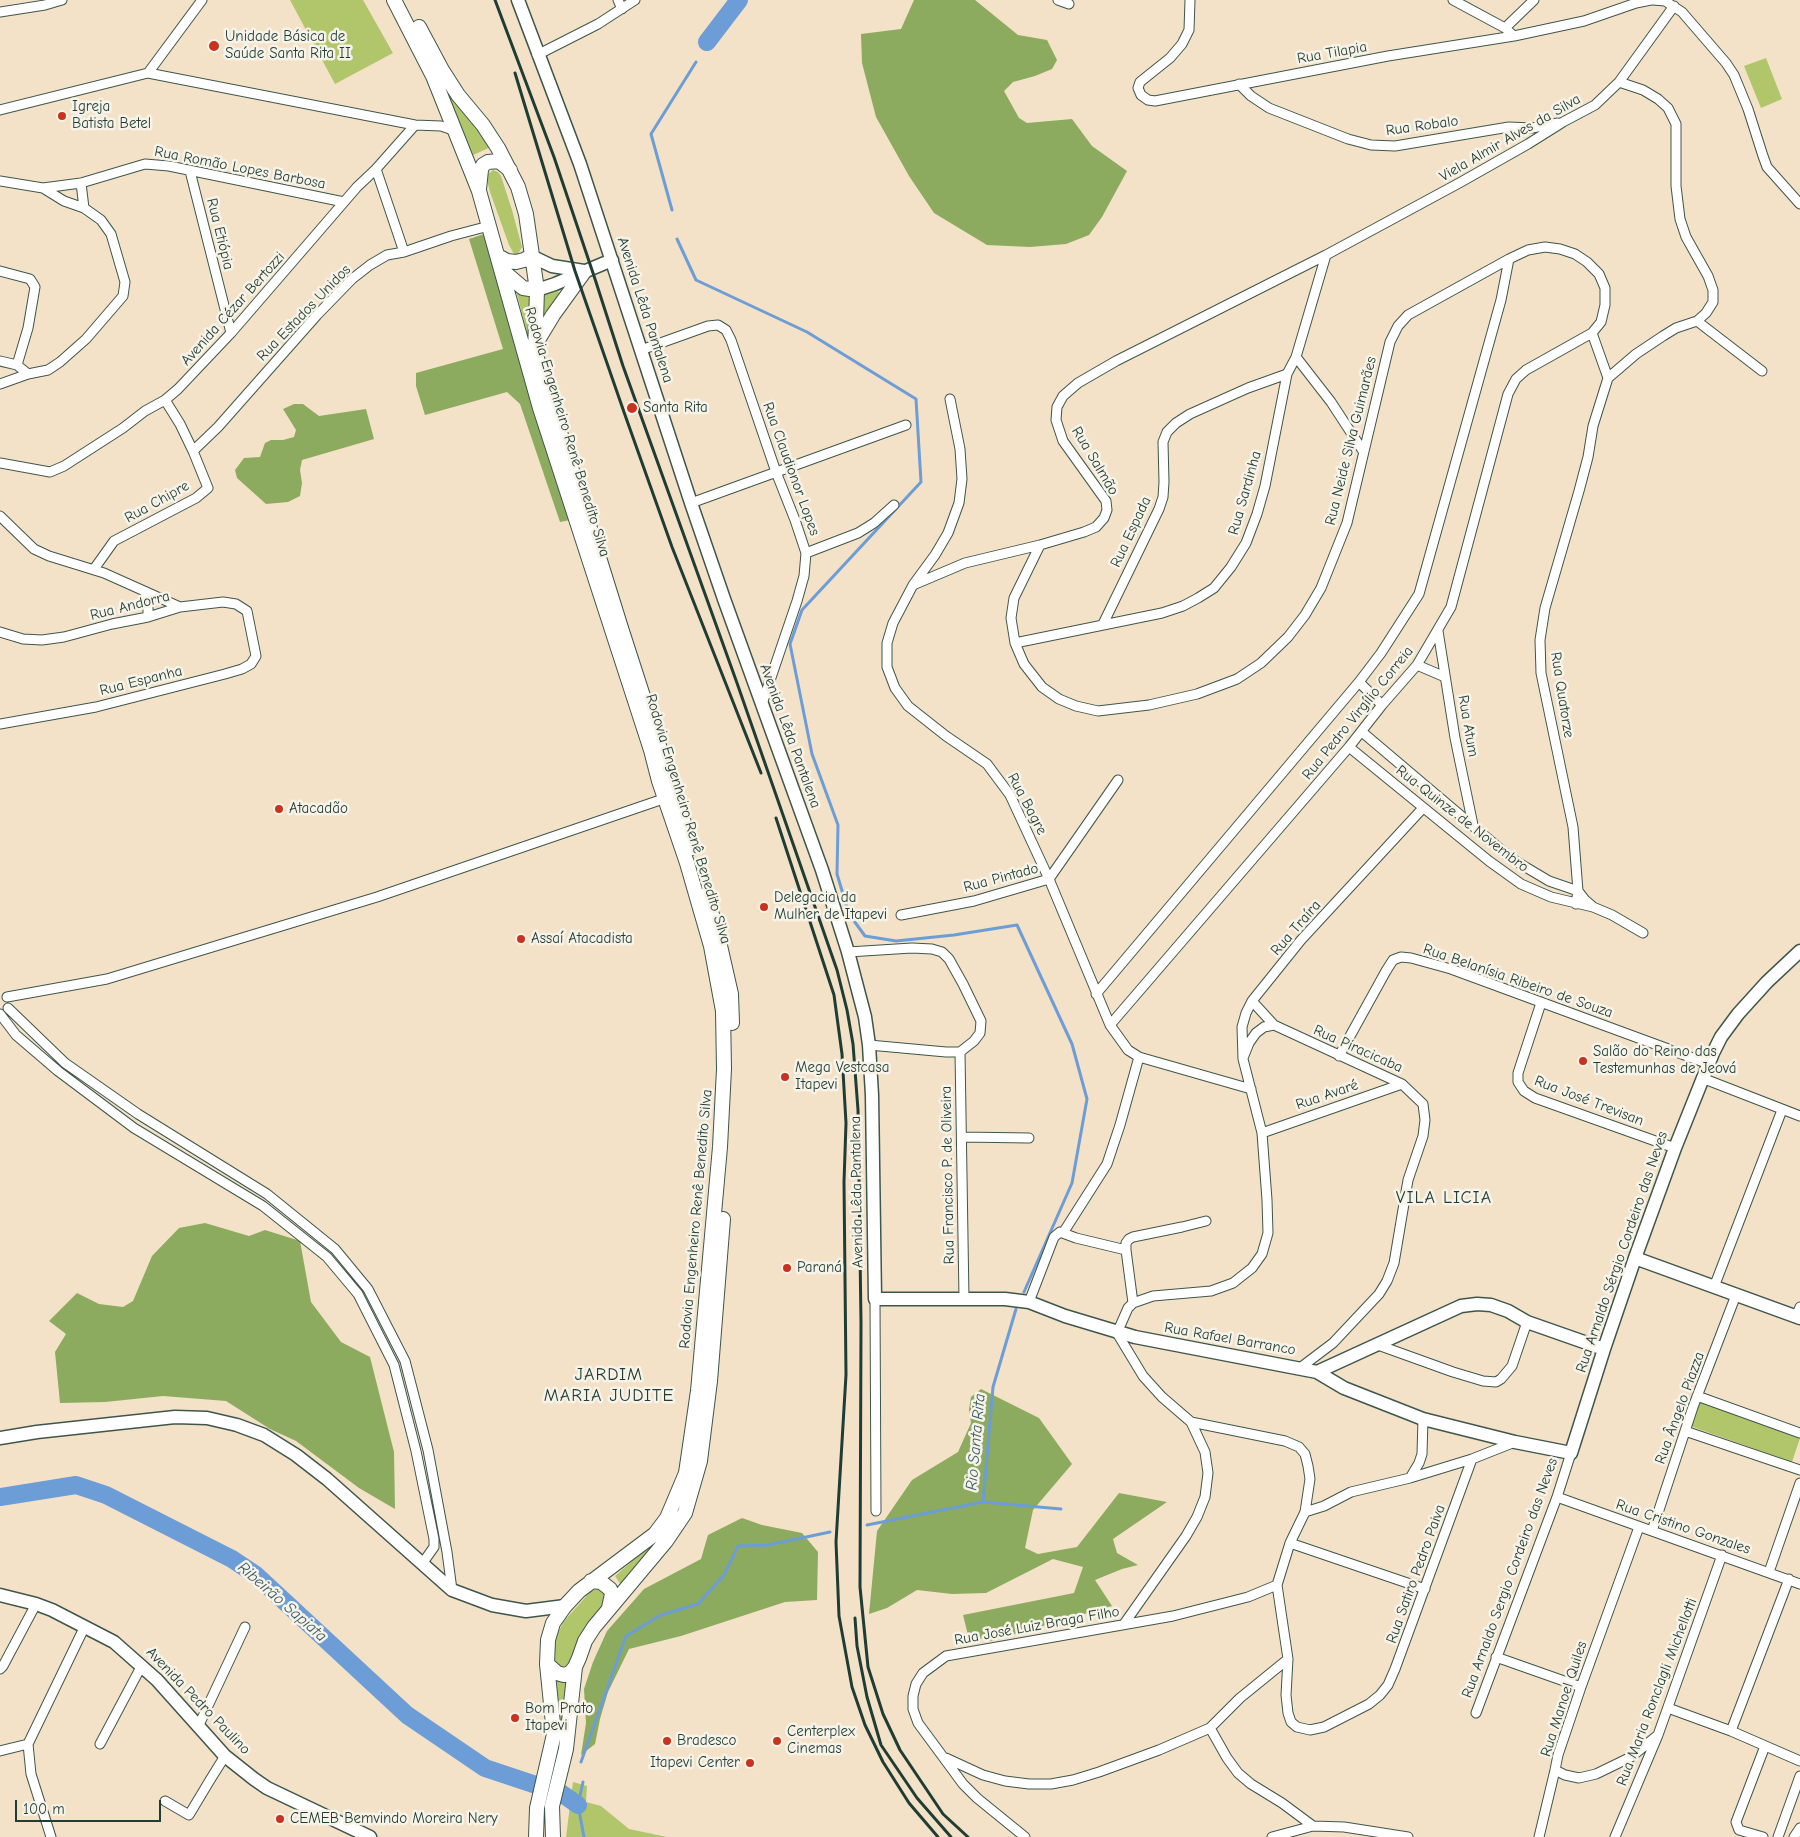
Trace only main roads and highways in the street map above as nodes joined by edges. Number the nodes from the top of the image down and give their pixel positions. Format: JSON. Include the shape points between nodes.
{"nodes":[{"id":1,"x":394,"y":0,"type":"edge"},
{"id":2,"x":405,"y":0,"type":"edge"},
{"id":3,"x":511,"y":170,"type":"junction"},
{"id":4,"x":479,"y":191,"type":"junction"},
{"id":5,"x":531,"y":256,"type":"junction"},
{"id":6,"x":500,"y":263,"type":"junction"},
{"id":7,"x":585,"y":272,"type":"road end"},
{"id":8,"x":537,"y":290,"type":"junction"},
{"id":9,"x":536,"y":343,"type":"junction"},
{"id":10,"x":591,"y":1581,"type":"junction"},
{"id":11,"x":609,"y":1609,"type":"junction"},
{"id":12,"x":547,"y":1664,"type":"junction"},
{"id":13,"x":575,"y":1667,"type":"junction"},
{"id":14,"x":536,"y":1837,"type":"edge"},
{"id":15,"x":553,"y":1837,"type":"edge"}],
"edges":[{"from":1,"to":4,"type":"main road","name":"Rodovia Engenheiro Renê Benedito Silva","via":[[433,76]]},
{"from":2,"to":3,"type":"main road","name":"Rodovia Engenheiro Renê Benedito Silva","via":[[442,70],[483,125]]},
{"from":3,"to":4,"type":"main road","via":[[492,160],[483,165]]},
{"from":3,"to":5,"type":"main road","name":"Rodovia Engenheiro Renê Benedito Silva","via":[[526,214]]},
{"from":4,"to":6,"type":"main road","name":"Rodovia Engenheiro Renê Benedito Silva"},
{"from":5,"to":6,"type":"main road","via":[[516,262]]},
{"from":5,"to":8,"type":"main road","name":"Rodovia Engenheiro Renê Benedito Silva"},
{"from":6,"to":8,"type":"main road","via":[[523,288]]},
{"from":6,"to":10,"type":"main road","name":"Rodovia Engenheiro Renê Benedito Silva","via":[[540,408],[685,854],[711,946],[723,1011],[720,1148],[698,1391],[686,1473],[667,1518],[655,1534]]},
{"from":7,"to":9,"type":"main road"},
{"from":8,"to":9,"type":"main road","name":"Rodovia Engenheiro Renê Benedito Silva"},
{"from":9,"to":11,"type":"main road","name":"Rodovia Engenheiro Renê Benedito Silva","via":[[535,352],[621,628],[686,824],[716,928],[732,1003],[730,1129],[710,1381],[700,1461],[685,1513]]},
{"from":10,"to":11,"type":"main road","via":[[601,1582],[610,1589]]},
{"from":10,"to":12,"type":"main road","name":"Rodovia Engenheiro Renê Benedito Silva","via":[[565,1606],[553,1623]]},
{"from":11,"to":13,"type":"main road","name":"Rodovia Engenheiro Renê Benedito Silva","via":[[594,1626]]},
{"from":12,"to":13,"type":"main road","via":[[557,1674],[564,1675]]},
{"from":12,"to":14,"type":"main road","name":"Rodovia Engenheiro Renê Benedito Silva","via":[[554,1734],[537,1808]]},
{"from":13,"to":15,"type":"main road","name":"Rodovia Engenheiro Renê Benedito Silva","via":[[566,1748],[552,1806]]}]}
